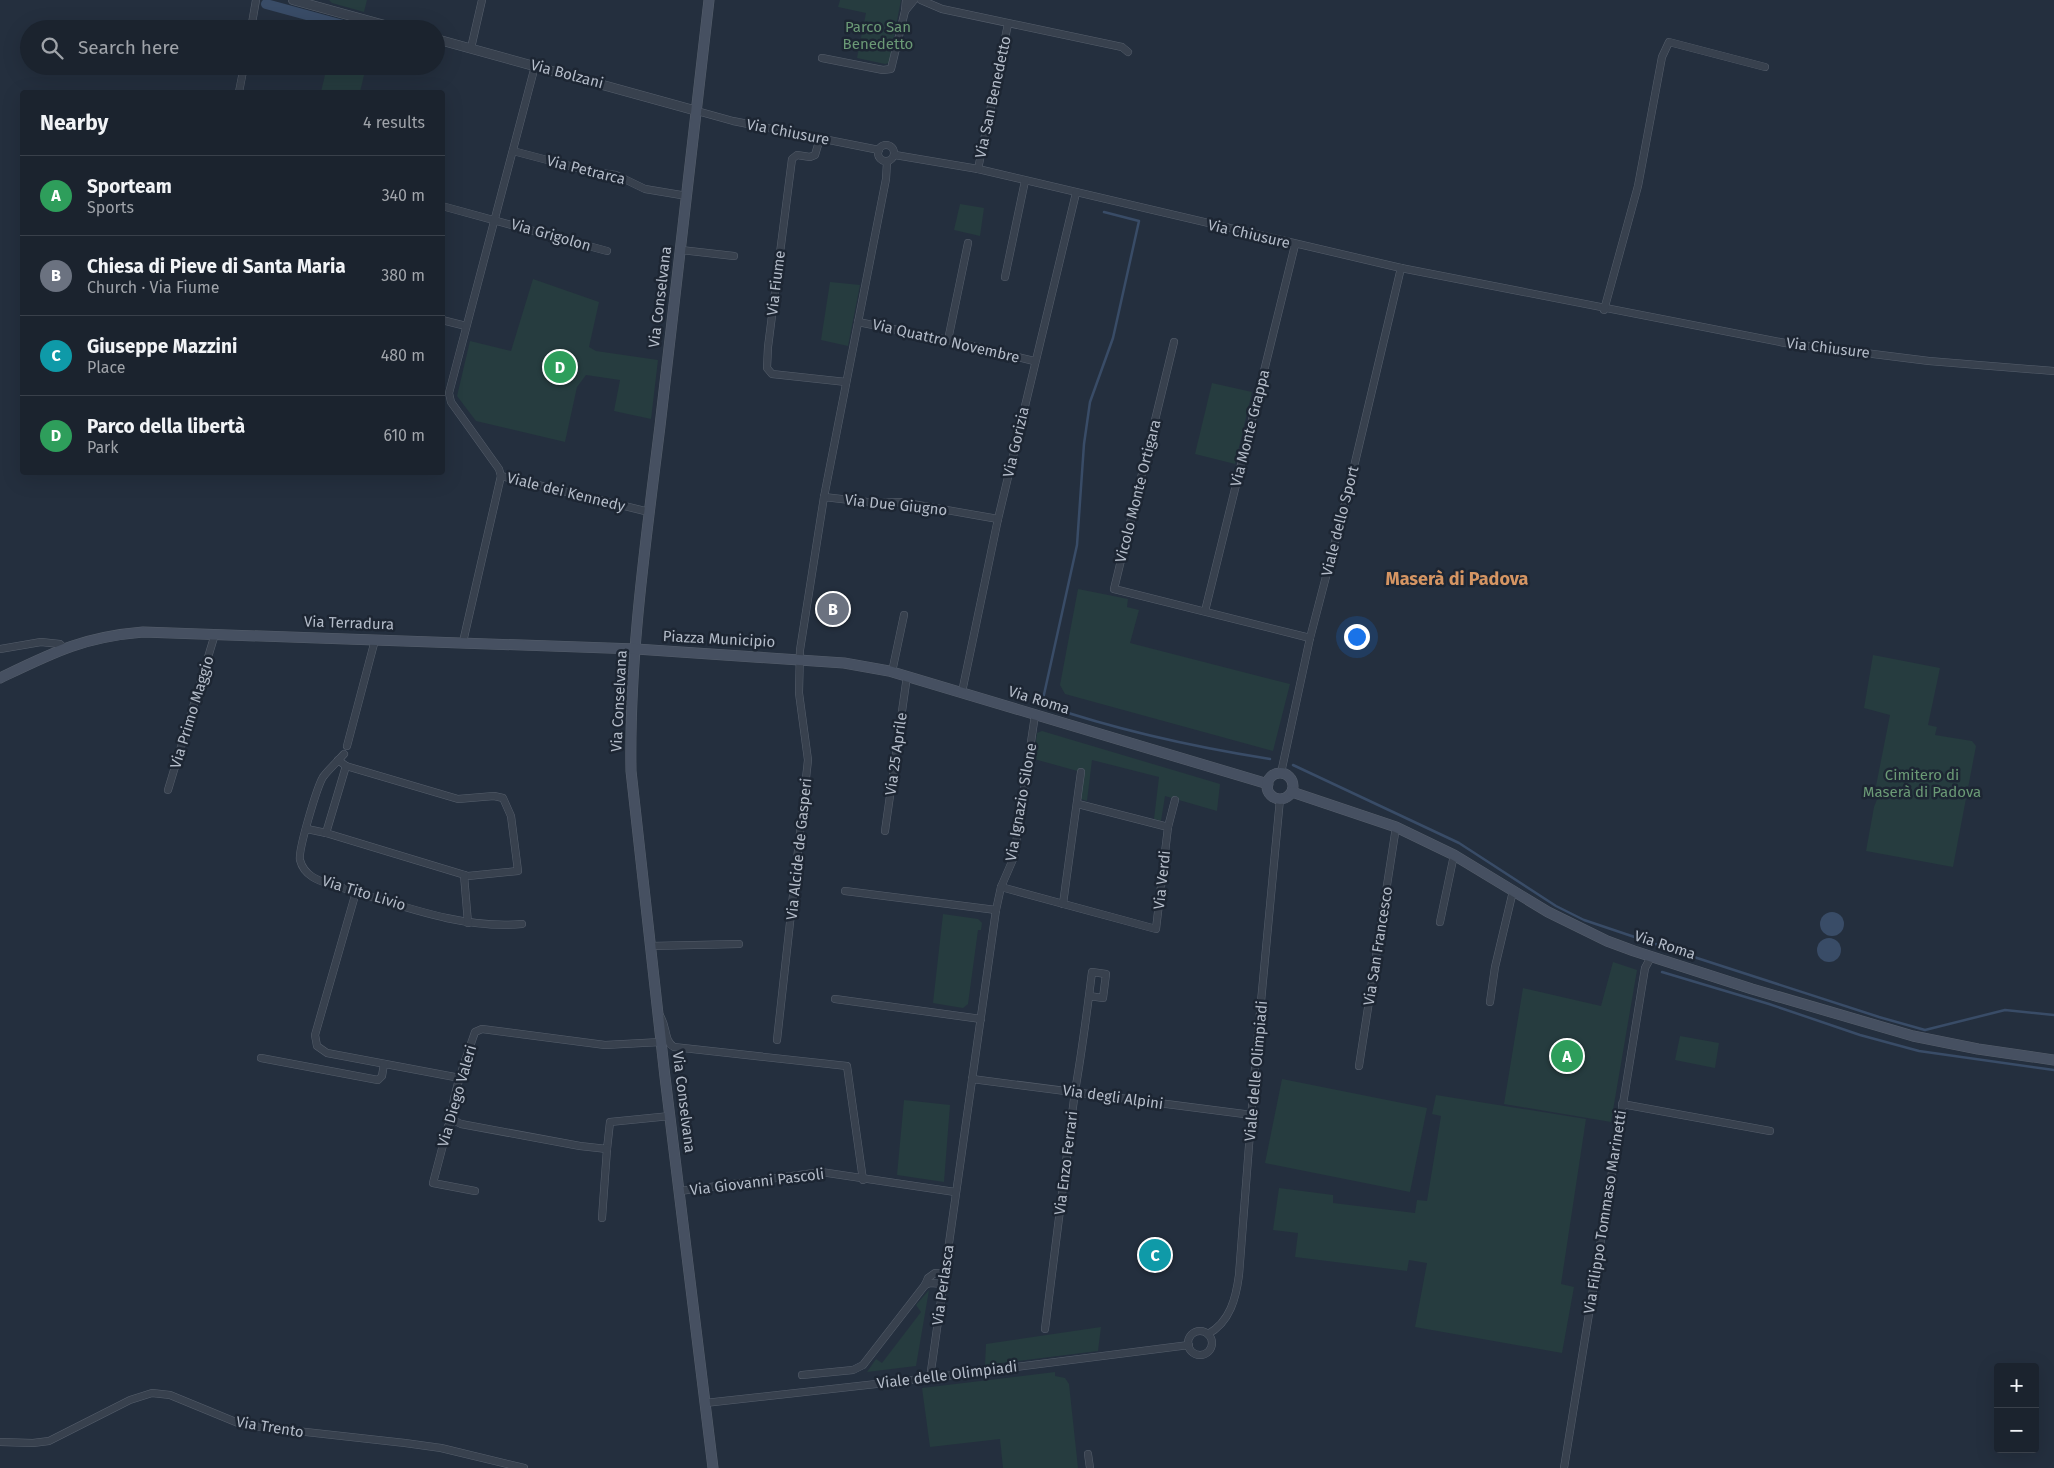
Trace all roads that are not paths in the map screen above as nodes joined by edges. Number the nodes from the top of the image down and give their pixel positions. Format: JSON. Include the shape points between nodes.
{"nodes":[{"id":1,"x":256,"y":0,"type":"edge"},
{"id":2,"x":293,"y":0,"type":"edge"},
{"id":3,"x":482,"y":0,"type":"edge"},
{"id":4,"x":709,"y":0,"type":"edge"},
{"id":5,"x":906,"y":0,"type":"edge"},
{"id":6,"x":914,"y":0,"type":"edge"},
{"id":7,"x":921,"y":0,"type":"edge"},
{"id":8,"x":932,"y":0,"type":"edge"},
{"id":9,"x":315,"y":3,"type":"edge"},
{"id":10,"x":942,"y":9,"type":"junction"},
{"id":11,"x":905,"y":11,"type":"junction"},
{"id":12,"x":253,"y":20,"type":"edge"},
{"id":13,"x":370,"y":20,"type":"edge"},
{"id":14,"x":1008,"y":24,"type":"junction"},
{"id":15,"x":445,"y":41,"type":"edge"},
{"id":16,"x":471,"y":48,"type":"junction"},
{"id":17,"x":1128,"y":52,"type":"dead end"},
{"id":18,"x":822,"y":58,"type":"dead end"},
{"id":19,"x":535,"y":66,"type":"junction"},
{"id":20,"x":1764,"y":67,"type":"dead end"},
{"id":21,"x":242,"y":75,"type":"edge"},
{"id":22,"x":239,"y":90,"type":"edge"},
{"id":23,"x":697,"y":111,"type":"junction"},
{"id":24,"x":820,"y":138,"type":"junction"},
{"id":25,"x":879,"y":150,"type":"junction"},
{"id":26,"x":513,"y":151,"type":"junction"},
{"id":27,"x":895,"y":155,"type":"junction"},
{"id":28,"x":887,"y":162,"type":"junction"},
{"id":29,"x":978,"y":170,"type":"junction"},
{"id":30,"x":1025,"y":181,"type":"junction"},
{"id":31,"x":1076,"y":194,"type":"junction"},
{"id":32,"x":687,"y":196,"type":"junction"},
{"id":33,"x":445,"y":207,"type":"edge"},
{"id":34,"x":495,"y":219,"type":"junction"},
{"id":35,"x":968,"y":243,"type":"dead end"},
{"id":36,"x":1295,"y":245,"type":"junction"},
{"id":37,"x":681,"y":250,"type":"junction"},
{"id":38,"x":608,"y":251,"type":"dead end"},
{"id":39,"x":734,"y":256,"type":"dead end"},
{"id":40,"x":1401,"y":268,"type":"junction"},
{"id":41,"x":1005,"y":276,"type":"dead end"},
{"id":42,"x":1604,"y":310,"type":"junction"},
{"id":43,"x":445,"y":321,"type":"edge"},
{"id":44,"x":858,"y":322,"type":"junction"},
{"id":45,"x":466,"y":326,"type":"junction"},
{"id":46,"x":948,"y":340,"type":"junction"},
{"id":47,"x":1174,"y":342,"type":"dead end"},
{"id":48,"x":1034,"y":361,"type":"junction"},
{"id":49,"x":2054,"y":371,"type":"edge"},
{"id":50,"x":846,"y":382,"type":"junction"},
{"id":51,"x":501,"y":476,"type":"junction"},
{"id":52,"x":824,"y":497,"type":"junction"},
{"id":53,"x":649,"y":512,"type":"junction"},
{"id":54,"x":998,"y":519,"type":"junction"},
{"id":55,"x":1205,"y":611,"type":"junction"},
{"id":56,"x":904,"y":615,"type":"dead end"},
{"id":57,"x":215,"y":634,"type":"junction"},
{"id":58,"x":1310,"y":638,"type":"junction"},
{"id":59,"x":375,"y":640,"type":"junction"},
{"id":60,"x":463,"y":642,"type":"junction"},
{"id":61,"x":0,"y":648,"type":"edge"},
{"id":62,"x":63,"y":648,"type":"junction"},
{"id":63,"x":636,"y":649,"type":"junction"},
{"id":64,"x":800,"y":659,"type":"junction"},
{"id":65,"x":892,"y":672,"type":"junction"},
{"id":66,"x":907,"y":676,"type":"junction"},
{"id":67,"x":0,"y":678,"type":"edge"},
{"id":68,"x":962,"y":692,"type":"junction"},
{"id":69,"x":1035,"y":715,"type":"junction"},
{"id":70,"x":347,"y":746,"type":"dead end"},
{"id":71,"x":344,"y":754,"type":"dead end"},
{"id":72,"x":338,"y":760,"type":"junction"},
{"id":73,"x":346,"y":766,"type":"junction"},
{"id":74,"x":1081,"y":772,"type":"dead end"},
{"id":75,"x":1281,"y":773,"type":"junction"},
{"id":76,"x":1268,"y":784,"type":"junction"},
{"id":77,"x":168,"y":790,"type":"dead end"},
{"id":78,"x":1292,"y":792,"type":"junction"},
{"id":79,"x":1280,"y":798,"type":"junction"},
{"id":80,"x":1175,"y":800,"type":"dead end"},
{"id":81,"x":1078,"y":804,"type":"junction"},
{"id":82,"x":1168,"y":827,"type":"junction"},
{"id":83,"x":1396,"y":827,"type":"junction"},
{"id":84,"x":307,"y":829,"type":"junction"},
{"id":85,"x":885,"y":831,"type":"dead end"},
{"id":86,"x":326,"y":832,"type":"junction"},
{"id":87,"x":1454,"y":855,"type":"junction"},
{"id":88,"x":464,"y":875,"type":"junction"},
{"id":89,"x":1001,"y":887,"type":"junction"},
{"id":90,"x":845,"y":891,"type":"dead end"},
{"id":91,"x":1513,"y":891,"type":"junction"},
{"id":92,"x":356,"y":892,"type":"junction"},
{"id":93,"x":1063,"y":904,"type":"junction"},
{"id":94,"x":996,"y":910,"type":"junction"},
{"id":95,"x":1440,"y":922,"type":"dead end"},
{"id":96,"x":468,"y":924,"type":"junction"},
{"id":97,"x":522,"y":924,"type":"dead end"},
{"id":98,"x":738,"y":944,"type":"dead end"},
{"id":99,"x":650,"y":946,"type":"junction"},
{"id":100,"x":1651,"y":957,"type":"junction"},
{"id":101,"x":1089,"y":996,"type":"dead end"},
{"id":102,"x":835,"y":999,"type":"dead end"},
{"id":103,"x":1490,"y":1002,"type":"dead end"},
{"id":104,"x":658,"y":1013,"type":"junction"},
{"id":105,"x":981,"y":1018,"type":"junction"},
{"id":106,"x":777,"y":1040,"type":"dead end"},
{"id":107,"x":661,"y":1042,"type":"junction"},
{"id":108,"x":261,"y":1058,"type":"dead end"},
{"id":109,"x":2054,"y":1060,"type":"edge"},
{"id":110,"x":384,"y":1064,"type":"junction"},
{"id":111,"x":1359,"y":1066,"type":"dead end"},
{"id":112,"x":460,"y":1078,"type":"junction"},
{"id":113,"x":972,"y":1079,"type":"junction"},
{"id":114,"x":1075,"y":1091,"type":"junction"},
{"id":115,"x":1622,"y":1104,"type":"junction"},
{"id":116,"x":1252,"y":1115,"type":"junction"},
{"id":117,"x":670,"y":1116,"type":"junction"},
{"id":118,"x":453,"y":1120,"type":"junction"},
{"id":119,"x":1770,"y":1131,"type":"dead end"},
{"id":120,"x":607,"y":1149,"type":"junction"},
{"id":121,"x":863,"y":1180,"type":"junction"},
{"id":122,"x":475,"y":1191,"type":"dead end"},
{"id":123,"x":680,"y":1191,"type":"junction"},
{"id":124,"x":955,"y":1192,"type":"junction"},
{"id":125,"x":602,"y":1218,"type":"dead end"},
{"id":126,"x":945,"y":1274,"type":"junction"},
{"id":127,"x":944,"y":1284,"type":"junction"},
{"id":128,"x":925,"y":1285,"type":"junction"},
{"id":129,"x":1045,"y":1329,"type":"dead end"},
{"id":130,"x":1208,"y":1334,"type":"junction"},
{"id":131,"x":1189,"y":1345,"type":"junction"},
{"id":132,"x":802,"y":1375,"type":"dead end"},
{"id":133,"x":930,"y":1378,"type":"junction"},
{"id":134,"x":705,"y":1403,"type":"junction"},
{"id":135,"x":0,"y":1442,"type":"edge"},
{"id":136,"x":1088,"y":1454,"type":"dead end"},
{"id":137,"x":524,"y":1468,"type":"edge"},
{"id":138,"x":713,"y":1468,"type":"edge"},
{"id":139,"x":1090,"y":1468,"type":"edge"},
{"id":140,"x":1564,"y":1468,"type":"edge"}],
"edges":[{"from":1,"to":12,"type":"street"},
{"from":2,"to":9,"type":"street"},
{"from":3,"to":16,"type":"street"},
{"from":4,"to":23,"type":"main road","name":"Via Conselvana"},
{"from":5,"to":11,"type":"street"},
{"from":6,"to":11,"type":"street"},
{"from":7,"to":10,"type":"street","name":"Via San Benedetto"},
{"from":8,"to":10,"type":"street","name":"Via San Benedetto"},
{"from":9,"to":13,"type":"street"},
{"from":10,"to":14,"type":"street","name":"Via San Benedetto"},
{"from":11,"to":18,"type":"street","via":[[891,69]]},
{"from":14,"to":17,"type":"street","name":"Via San Benedetto","via":[[1122,47]]},
{"from":14,"to":29,"type":"street","name":"Via San Benedetto"},
{"from":15,"to":16,"type":"street","name":"Via Bolzani"},
{"from":16,"to":19,"type":"street","name":"Via Bolzani"},
{"from":19,"to":23,"type":"street","name":"Via Bolzani"},
{"from":19,"to":26,"type":"street","name":"Viale dei Kennedy"},
{"from":20,"to":42,"type":"street","via":[[1669,42],[1662,57],[1638,186]]},
{"from":21,"to":22,"type":"street"},
{"from":23,"to":24,"type":"street","name":"Via Chiusure"},
{"from":23,"to":32,"type":"main road","name":"Via Conselvana"},
{"from":24,"to":25,"type":"street","name":"Via Chiusure"},
{"from":24,"to":50,"type":"street","name":"Via Fiume","via":[[815,155],[797,155],[792,159],[767,368],[772,374]]},
{"from":25,"to":27,"type":"street","name":"Via Chiusure","via":[[882,146],[890,146]]},
{"from":25,"to":28,"type":"street","via":[[880,158]]},
{"from":26,"to":32,"type":"street","name":"Via Petrarca","via":[[616,175],[645,189]]},
{"from":26,"to":34,"type":"street","name":"Viale dei Kennedy"},
{"from":27,"to":28,"type":"street"},
{"from":27,"to":29,"type":"street","name":"Via Chiusure"},
{"from":28,"to":44,"type":"street"},
{"from":29,"to":30,"type":"street","name":"Via Chiusure"},
{"from":30,"to":31,"type":"street","name":"Via Chiusure"},
{"from":30,"to":41,"type":"street"},
{"from":31,"to":36,"type":"street","name":"Via Chiusure"},
{"from":31,"to":48,"type":"street","name":"Via Gorizia"},
{"from":32,"to":37,"type":"main road","name":"Via Conselvana"},
{"from":33,"to":34,"type":"street","name":"Via Grigolon"},
{"from":34,"to":38,"type":"street","name":"Via Grigolon"},
{"from":34,"to":45,"type":"street","name":"Viale dei Kennedy"},
{"from":35,"to":46,"type":"street"},
{"from":36,"to":40,"type":"street","name":"Via Chiusure"},
{"from":36,"to":55,"type":"street","name":"Via Monte Grappa"},
{"from":37,"to":39,"type":"street"},
{"from":37,"to":53,"type":"main road","name":"Via Conselvana"},
{"from":40,"to":42,"type":"street","name":"Via Chiusure"},
{"from":40,"to":58,"type":"street","name":"Viale dello Sport"},
{"from":42,"to":49,"type":"street","name":"Via Chiusure","via":[[1785,343],[1929,361]]},
{"from":43,"to":45,"type":"street"},
{"from":44,"to":46,"type":"street","name":"Via Quattro Novembre"},
{"from":44,"to":50,"type":"street"},
{"from":45,"to":51,"type":"street","name":"Viale dei Kennedy","via":[[451,378],[451,402]]},
{"from":46,"to":48,"type":"street","name":"Via Quattro Novembre"},
{"from":47,"to":55,"type":"street","name":"Vicolo Monte Ortigara","via":[[1114,589]]},
{"from":48,"to":54,"type":"street","name":"Via Gorizia"},
{"from":50,"to":52,"type":"street"},
{"from":51,"to":53,"type":"street","name":"Viale dei Kennedy"},
{"from":51,"to":60,"type":"street"},
{"from":52,"to":54,"type":"street","name":"Via Due Giugno","via":[[876,503],[901,502]]},
{"from":52,"to":64,"type":"street"},
{"from":53,"to":63,"type":"main road","name":"Via Conselvana"},
{"from":54,"to":68,"type":"street","name":"Via Gorizia"},
{"from":55,"to":58,"type":"street"},
{"from":56,"to":65,"type":"street"},
{"from":57,"to":59,"type":"main road","name":"Via Terradura"},
{"from":57,"to":62,"type":"main road","name":"Via Terradura","via":[[124,634],[90,639]]},
{"from":57,"to":77,"type":"street","name":"Via Primo Maggio"},
{"from":58,"to":75,"type":"street","name":"Viale dello Sport"},
{"from":59,"to":60,"type":"main road","name":"Via Terradura"},
{"from":59,"to":70,"type":"street"},
{"from":60,"to":63,"type":"main road","name":"Via Terradura"},
{"from":61,"to":62,"type":"street","via":[[41,642],[60,644]]},
{"from":62,"to":67,"type":"main road","name":"Via Terradura"},
{"from":63,"to":64,"type":"main road","name":"Piazza Municipio"},
{"from":63,"to":99,"type":"main road","name":"Via Conselvana","via":[[631,771]]},
{"from":64,"to":65,"type":"main road","name":"Via Roma"},
{"from":64,"to":106,"type":"street","name":"Via Alcide de Gasperi","via":[[799,693],[808,760]]},
{"from":65,"to":66,"type":"main road","name":"Via Roma"},
{"from":66,"to":68,"type":"main road","name":"Via Roma"},
{"from":66,"to":85,"type":"street","name":"Via 25 Aprile"},
{"from":68,"to":69,"type":"main road","name":"Via Roma"},
{"from":69,"to":76,"type":"main road","name":"Via Roma"},
{"from":69,"to":89,"type":"street","name":"Via Ignazio Silone","via":[[1014,857]]},
{"from":71,"to":72,"type":"street","name":"Via Tito Livio"},
{"from":72,"to":73,"type":"street"},
{"from":72,"to":84,"type":"street","name":"Via Tito Livio","via":[[322,779]]},
{"from":73,"to":86,"type":"street"},
{"from":73,"to":88,"type":"street","via":[[458,799],[503,798],[511,816],[518,871]]},
{"from":74,"to":81,"type":"street"},
{"from":75,"to":76,"type":"main road","via":[[1271,777]]},
{"from":75,"to":78,"type":"main road","via":[[1292,779]]},
{"from":76,"to":79,"type":"main road","via":[[1269,792]]},
{"from":78,"to":79,"type":"main road"},
{"from":78,"to":83,"type":"main road","name":"Via Roma"},
{"from":79,"to":116,"type":"street","name":"Viale delle Olimpiadi"},
{"from":80,"to":82,"type":"street"},
{"from":81,"to":82,"type":"street"},
{"from":81,"to":93,"type":"street"},
{"from":82,"to":93,"type":"street","name":"Via Verdi","via":[[1156,929]]},
{"from":83,"to":87,"type":"main road","name":"Via Roma"},
{"from":83,"to":111,"type":"street","name":"Via San Francesco"},
{"from":84,"to":86,"type":"street"},
{"from":84,"to":92,"type":"street","name":"Via Tito Livio","via":[[300,860],[306,872],[317,880]]},
{"from":86,"to":88,"type":"street"},
{"from":87,"to":91,"type":"main road","name":"Via Roma"},
{"from":87,"to":95,"type":"street"},
{"from":88,"to":96,"type":"street"},
{"from":89,"to":93,"type":"street","name":"Via Verdi"},
{"from":89,"to":94,"type":"street","name":"Via Perlasca"},
{"from":90,"to":94,"type":"street"},
{"from":91,"to":100,"type":"main road","name":"Via Roma","via":[[1607,941]]},
{"from":91,"to":103,"type":"street"},
{"from":92,"to":96,"type":"street","name":"Via Tito Livio"},
{"from":92,"to":110,"type":"street","via":[[315,1040],[316,1046],[326,1053]]},
{"from":94,"to":105,"type":"street","name":"Via Perlasca"},
{"from":96,"to":97,"type":"street","name":"Via Tito Livio"},
{"from":98,"to":99,"type":"street"},
{"from":99,"to":104,"type":"main road","name":"Via Conselvana"},
{"from":100,"to":109,"type":"main road","name":"Via Roma","via":[[1912,1036]]},
{"from":100,"to":115,"type":"street","name":"Via Filippo Tommaso Marinetti","via":[[1645,968]]},
{"from":101,"to":114,"type":"street","name":"Via Enzo Ferrari"},
{"from":102,"to":105,"type":"street"},
{"from":104,"to":107,"type":"main road","name":"Via Conselvana"},
{"from":104,"to":121,"type":"street","via":[[665,1021],[668,1041],[674,1048],[848,1066]]},
{"from":105,"to":113,"type":"street","name":"Via Perlasca"},
{"from":107,"to":112,"type":"street","name":"Via Diego Valeri","via":[[605,1045],[482,1029],[475,1032]]},
{"from":107,"to":117,"type":"main road","name":"Via Conselvana"},
{"from":108,"to":110,"type":"street","via":[[378,1080]]},
{"from":110,"to":112,"type":"street"},
{"from":112,"to":118,"type":"street","name":"Via Diego Valeri"},
{"from":113,"to":114,"type":"street","name":"Via degli Alpini"},
{"from":113,"to":124,"type":"street","name":"Via Perlasca"},
{"from":114,"to":116,"type":"street","name":"Via degli Alpini"},
{"from":114,"to":129,"type":"street","name":"Via Enzo Ferrari"},
{"from":115,"to":119,"type":"street"},
{"from":115,"to":140,"type":"street","name":"Via Filippo Tommaso Marinetti"},
{"from":116,"to":130,"type":"street","name":"Viale delle Olimpiadi","via":[[1237,1291],[1228,1316]]},
{"from":117,"to":120,"type":"street","via":[[610,1122]]},
{"from":117,"to":123,"type":"main road","name":"Via Conselvana"},
{"from":118,"to":120,"type":"street","via":[[479,1128]]},
{"from":118,"to":122,"type":"street","name":"Via Diego Valeri","via":[[448,1126],[433,1183]]},
{"from":120,"to":125,"type":"street"},
{"from":121,"to":123,"type":"street","name":"Via Giovanni Pascoli","via":[[821,1172]]},
{"from":121,"to":124,"type":"street"},
{"from":123,"to":134,"type":"main road","name":"Via Conselvana"},
{"from":124,"to":126,"type":"street","name":"Via Perlasca"},
{"from":126,"to":127,"type":"street","name":"Via Perlasca"},
{"from":126,"to":128,"type":"street","via":[[934,1272]]},
{"from":127,"to":128,"type":"street"},
{"from":127,"to":133,"type":"street","name":"Via Perlasca"},
{"from":128,"to":132,"type":"street","via":[[863,1365],[853,1370]]},
{"from":130,"to":131,"type":"street","via":[[1195,1332],[1189,1338]]},
{"from":130,"to":131,"type":"street","via":[[1212,1343],[1206,1353],[1194,1353]]},
{"from":131,"to":133,"type":"street","name":"Viale delle Olimpiadi"},
{"from":133,"to":134,"type":"street","name":"Viale delle Olimpiadi"},
{"from":134,"to":138,"type":"main road","name":"Via Conselvana"},
{"from":135,"to":137,"type":"street","name":"Via Trento","via":[[50,1441],[130,1400],[152,1393],[170,1395],[243,1424],[441,1448]]},
{"from":136,"to":139,"type":"street"}]}
